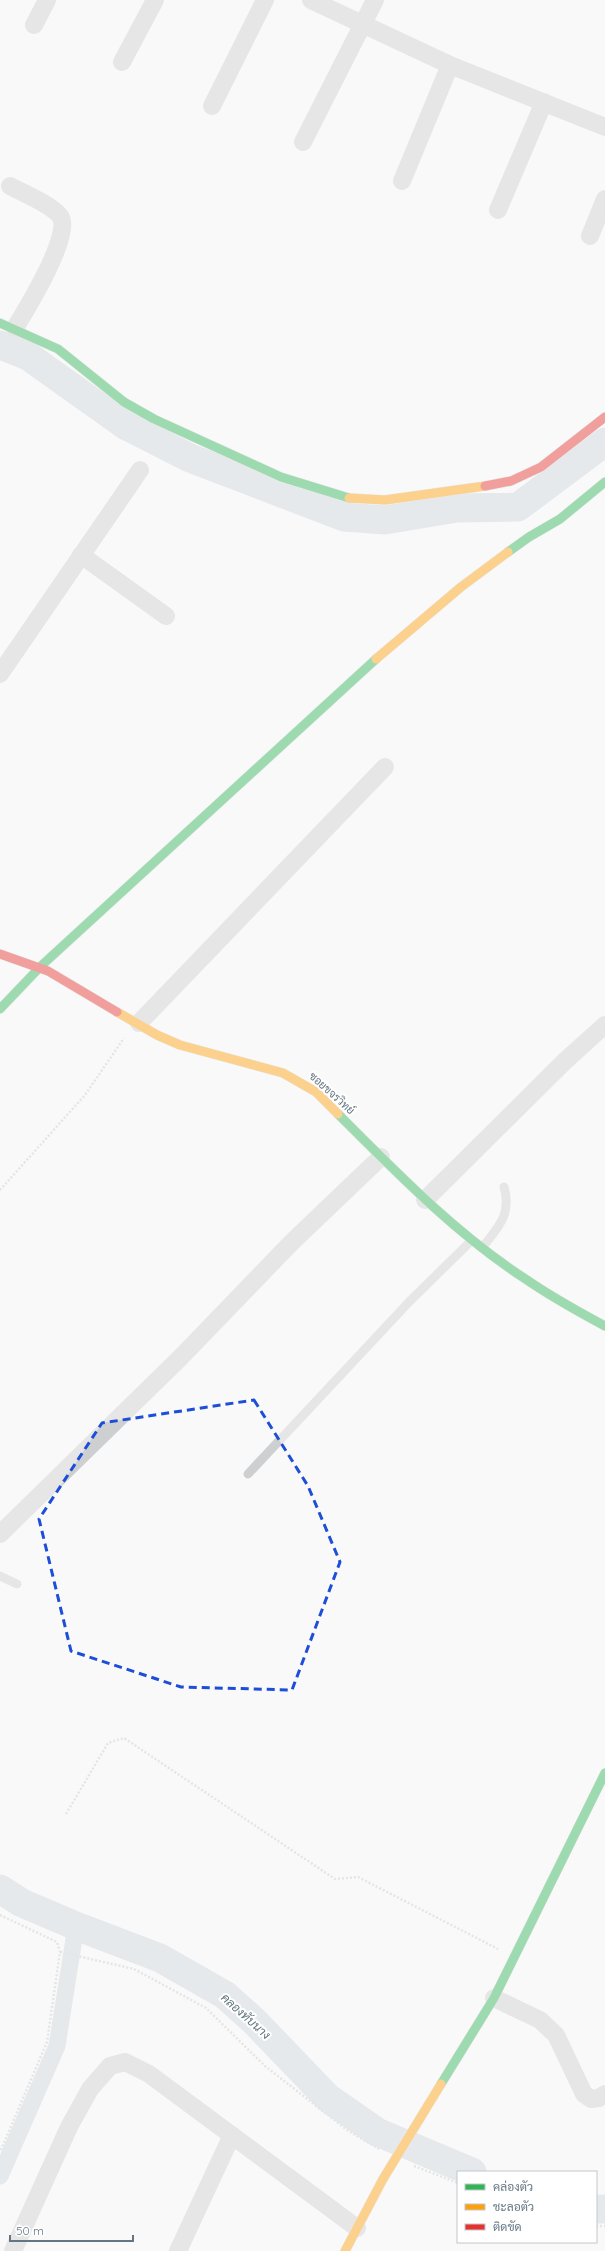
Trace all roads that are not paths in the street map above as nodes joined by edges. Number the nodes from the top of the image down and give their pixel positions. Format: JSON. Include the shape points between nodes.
{"nodes":[{"id":1,"x":47,"y":0,"type":"edge"},
{"id":2,"x":155,"y":0,"type":"edge"},
{"id":3,"x":265,"y":0,"type":"edge"},
{"id":4,"x":311,"y":0,"type":"edge"},
{"id":5,"x":375,"y":0,"type":"edge"},
{"id":6,"x":34,"y":25,"type":"dead end"},
{"id":7,"x":362,"y":25,"type":"junction"},
{"id":8,"x":122,"y":62,"type":"dead end"},
{"id":9,"x":450,"y":65,"type":"junction"},
{"id":10,"x":544,"y":102,"type":"junction"},
{"id":11,"x":212,"y":106,"type":"dead end"},
{"id":12,"x":605,"y":127,"type":"edge"},
{"id":13,"x":303,"y":142,"type":"dead end"},
{"id":14,"x":402,"y":181,"type":"dead end"},
{"id":15,"x":10,"y":186,"type":"dead end"},
{"id":16,"x":605,"y":199,"type":"edge"},
{"id":17,"x":498,"y":210,"type":"dead end"},
{"id":18,"x":590,"y":236,"type":"dead end"},
{"id":19,"x":8,"y":326,"type":"edge"},
{"id":20,"x":605,"y":417,"type":"edge"},
{"id":21,"x":140,"y":470,"type":"dead end"},
{"id":22,"x":605,"y":482,"type":"edge"},
{"id":23,"x":81,"y":555,"type":"junction"},
{"id":24,"x":166,"y":616,"type":"dead end"},
{"id":25,"x":0,"y":674,"type":"edge"},
{"id":26,"x":384,"y":767,"type":"dead end"},
{"id":27,"x":0,"y":954,"type":"edge"},
{"id":28,"x":41,"y":966,"type":"junction"},
{"id":29,"x":0,"y":1009,"type":"edge"},
{"id":30,"x":137,"y":1022,"type":"junction"},
{"id":31,"x":605,"y":1025,"type":"edge"},
{"id":32,"x":382,"y":1157,"type":"junction"},
{"id":33,"x":504,"y":1187,"type":"dead end"},
{"id":34,"x":425,"y":1200,"type":"junction"},
{"id":35,"x":472,"y":1240,"type":"junction"},
{"id":36,"x":482,"y":1248,"type":"junction"},
{"id":37,"x":605,"y":1326,"type":"edge"},
{"id":38,"x":248,"y":1474,"type":"dead end"},
{"id":39,"x":0,"y":1534,"type":"edge"},
{"id":40,"x":0,"y":1576,"type":"edge"},
{"id":41,"x":17,"y":1584,"type":"dead end"},
{"id":42,"x":605,"y":1773,"type":"edge"},
{"id":43,"x":494,"y":1998,"type":"junction"},
{"id":44,"x":605,"y":2094,"type":"edge"},
{"id":45,"x":232,"y":2135,"type":"junction"},
{"id":46,"x":357,"y":2228,"type":"junction"},
{"id":47,"x":13,"y":2251,"type":"edge"},
{"id":48,"x":178,"y":2251,"type":"edge"},
{"id":49,"x":345,"y":2251,"type":"edge"}],
"edges":[{"from":1,"to":6,"type":"street"},
{"from":2,"to":8,"type":"street"},
{"from":3,"to":11,"type":"street"},
{"from":4,"to":7,"type":"street"},
{"from":5,"to":7,"type":"street"},
{"from":7,"to":9,"type":"street"},
{"from":7,"to":13,"type":"street"},
{"from":9,"to":10,"type":"street"},
{"from":9,"to":14,"type":"street"},
{"from":10,"to":12,"type":"street"},
{"from":10,"to":17,"type":"street"},
{"from":15,"to":19,"type":"street","via":[[54,210],[61,217],[63,228],[60,242],[39,287]]},
{"from":16,"to":18,"type":"street"},
{"from":19,"to":20,"type":"street","via":[[58,349],[124,402],[154,420],[281,477],[351,499],[385,500],[511,481],[541,467]]},
{"from":21,"to":23,"type":"street"},
{"from":22,"to":28,"type":"street","via":[[560,519],[529,537],[462,587],[394,643]]},
{"from":23,"to":24,"type":"street"},
{"from":23,"to":25,"type":"street"},
{"from":26,"to":30,"type":"street"},
{"from":27,"to":28,"type":"street","name":"ซอยขจรวิทย์"},
{"from":28,"to":29,"type":"street"},
{"from":28,"to":30,"type":"street","name":"ซอยขจรวิทย์"},
{"from":30,"to":32,"type":"street","name":"ซอยขจรวิทย์","via":[[179,1044],[202,1052],[280,1070],[300,1080],[316,1092]]},
{"from":31,"to":34,"type":"street","via":[[565,1061]]},
{"from":32,"to":34,"type":"street","name":"ซอยขจรวิทย์"},
{"from":32,"to":39,"type":"street","via":[[291,1243],[175,1362]]},
{"from":33,"to":36,"type":"lane","via":[[508,1200],[506,1210],[500,1224]]},
{"from":34,"to":35,"type":"street","name":"ซอยขจรวิทย์"},
{"from":35,"to":36,"type":"street","name":"ซอยขจรวิทย์"},
{"from":35,"to":38,"type":"lane"},
{"from":36,"to":37,"type":"street","name":"ซอยขจรวิทย์","via":[[519,1276]]},
{"from":40,"to":41,"type":"lane"},
{"from":42,"to":43,"type":"street"},
{"from":43,"to":44,"type":"street","via":[[540,2020],[556,2036],[584,2094],[591,2099]]},
{"from":43,"to":46,"type":"street"},
{"from":45,"to":46,"type":"street"},
{"from":45,"to":47,"type":"street","via":[[149,2074],[125,2062],[110,2066],[90,2089],[69,2127]]},
{"from":45,"to":48,"type":"street"},
{"from":46,"to":49,"type":"street"}]}
